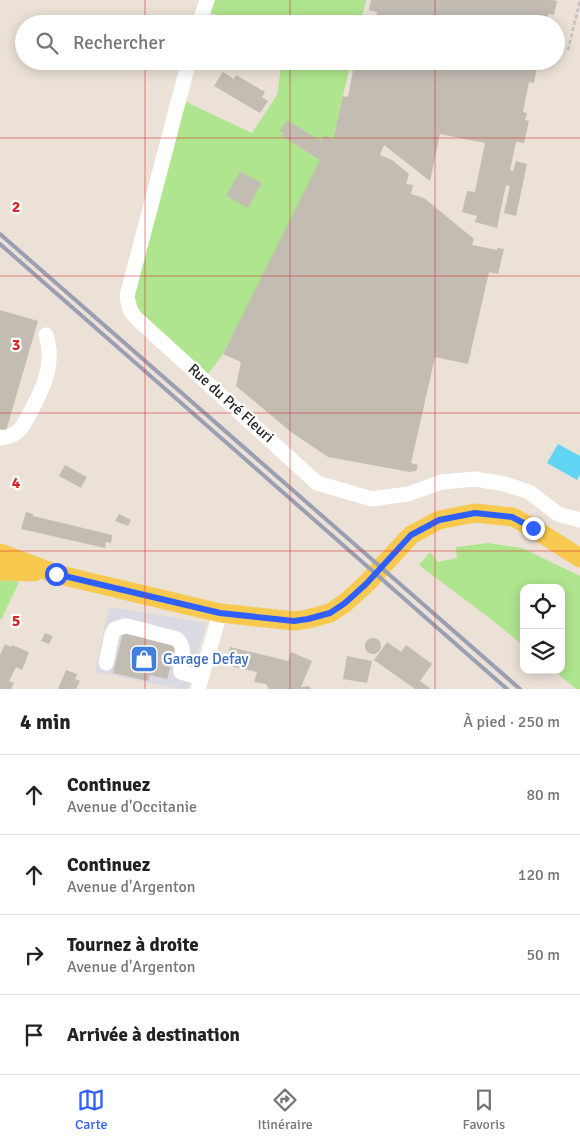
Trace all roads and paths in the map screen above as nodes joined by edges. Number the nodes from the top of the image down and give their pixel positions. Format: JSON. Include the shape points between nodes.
{"nodes":[{"id":1,"x":207,"y":0,"type":"edge"},
{"id":2,"x":580,"y":0,"type":"edge"},
{"id":3,"x":202,"y":15,"type":"edge"},
{"id":4,"x":568,"y":50,"type":"dead end"},
{"id":5,"x":187,"y":70,"type":"edge"},
{"id":6,"x":46,"y":335,"type":"dead end"},
{"id":7,"x":0,"y":438,"type":"edge"},
{"id":8,"x":580,"y":520,"type":"edge"},
{"id":9,"x":0,"y":553,"type":"edge"},
{"id":10,"x":580,"y":558,"type":"edge"},
{"id":11,"x":0,"y":571,"type":"edge"},
{"id":12,"x":56,"y":574,"type":"junction"},
{"id":13,"x":220,"y":613,"type":"junction"},
{"id":14,"x":106,"y":663,"type":"dead end"},
{"id":15,"x":200,"y":684,"type":"edge"}],
"edges":[{"from":1,"to":3,"type":"street"},
{"from":2,"to":4,"type":"path"},
{"from":5,"to":8,"type":"street","name":"Rue du Pré Fleuri","via":[[127,296],[130,310],[136,318],[317,482],[372,499],[408,494],[442,482],[475,479],[529,492],[558,514]]},
{"from":6,"to":7,"type":"street","via":[[50,358],[46,381],[23,426],[10,437]]},
{"from":9,"to":12,"type":"main road"},
{"from":10,"to":13,"type":"main road","via":[[512,517],[475,513],[439,520],[411,535],[366,584],[330,613],[294,621]]},
{"from":11,"to":12,"type":"main road"},
{"from":12,"to":13,"type":"main road"},
{"from":13,"to":15,"type":"street"},
{"from":14,"to":15,"type":"street","via":[[112,634],[116,629],[131,627],[178,638],[183,648],[180,668]]}]}
